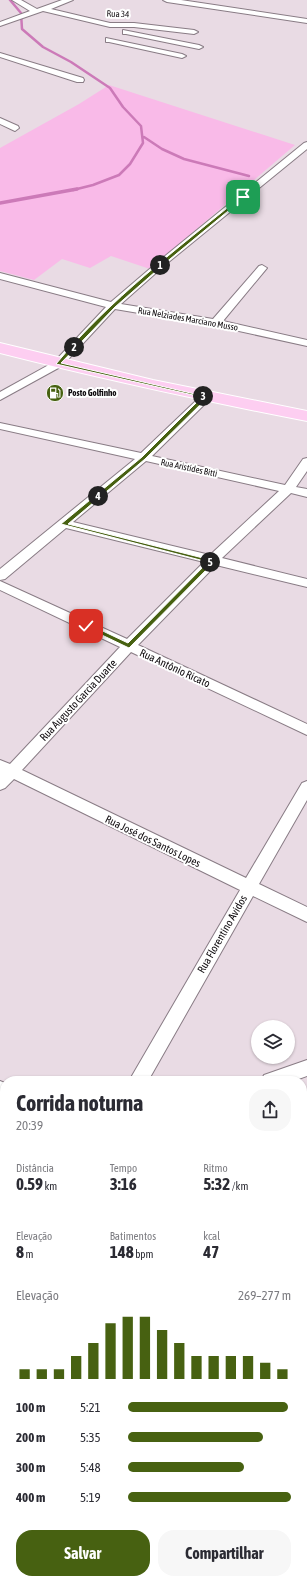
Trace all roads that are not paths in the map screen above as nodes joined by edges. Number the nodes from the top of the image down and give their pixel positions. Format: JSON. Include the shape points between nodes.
{"nodes":[{"id":1,"x":16,"y":0,"type":"edge"},
{"id":2,"x":68,"y":0,"type":"edge"},
{"id":3,"x":168,"y":0,"type":"edge"},
{"id":4,"x":205,"y":0,"type":"edge"},
{"id":5,"x":186,"y":3,"type":"junction"},
{"id":6,"x":38,"y":10,"type":"junction"},
{"id":7,"x":307,"y":22,"type":"edge"},
{"id":8,"x":0,"y":24,"type":"edge"},
{"id":9,"x":111,"y":28,"type":"junction"},
{"id":10,"x":194,"y":32,"type":"dead end"},
{"id":11,"x":199,"y":47,"type":"dead end"},
{"id":12,"x":0,"y":55,"type":"edge"},
{"id":13,"x":182,"y":56,"type":"dead end"},
{"id":14,"x":80,"y":80,"type":"dead end"},
{"id":15,"x":0,"y":121,"type":"edge"},
{"id":16,"x":15,"y":128,"type":"dead end"},
{"id":17,"x":307,"y":145,"type":"edge"},
{"id":18,"x":262,"y":268,"type":"dead end"},
{"id":19,"x":0,"y":276,"type":"edge"},
{"id":20,"x":113,"y":306,"type":"junction"},
{"id":21,"x":216,"y":324,"type":"junction"},
{"id":22,"x":307,"y":343,"type":"edge"},
{"id":23,"x":0,"y":348,"type":"edge"},
{"id":24,"x":58,"y":364,"type":"junction"},
{"id":25,"x":0,"y":397,"type":"edge"},
{"id":26,"x":206,"y":397,"type":"junction"},
{"id":27,"x":307,"y":416,"type":"edge"},
{"id":28,"x":0,"y":426,"type":"edge"},
{"id":29,"x":143,"y":458,"type":"junction"},
{"id":30,"x":307,"y":462,"type":"edge"},
{"id":31,"x":289,"y":488,"type":"junction"},
{"id":32,"x":307,"y":493,"type":"edge"},
{"id":33,"x":64,"y":524,"type":"junction"},
{"id":34,"x":212,"y":561,"type":"junction"},
{"id":35,"x":0,"y":576,"type":"edge"},
{"id":36,"x":307,"y":583,"type":"edge"},
{"id":37,"x":0,"y":585,"type":"edge"},
{"id":38,"x":129,"y":646,"type":"junction"},
{"id":39,"x":307,"y":730,"type":"edge"},
{"id":40,"x":6,"y":769,"type":"edge"},
{"id":41,"x":0,"y":784,"type":"edge"},
{"id":42,"x":307,"y":787,"type":"edge"},
{"id":43,"x":249,"y":886,"type":"junction"},
{"id":44,"x":307,"y":915,"type":"edge"},
{"id":45,"x":307,"y":1068,"type":"edge"},
{"id":46,"x":141,"y":1076,"type":"edge"},
{"id":47,"x":284,"y":1076,"type":"edge"}],
"edges":[{"from":1,"to":6,"type":"street","name":"Rua 34"},
{"from":2,"to":6,"type":"street"},
{"from":3,"to":5,"type":"street"},
{"from":4,"to":5,"type":"street"},
{"from":5,"to":7,"type":"street"},
{"from":6,"to":8,"type":"street"},
{"from":6,"to":9,"type":"street","name":"Rua 34"},
{"from":9,"to":10,"type":"street","name":"Rua 34","via":[[134,25]]},
{"from":9,"to":11,"type":"street"},
{"from":9,"to":13,"type":"street","via":[[109,43]]},
{"from":12,"to":14,"type":"street"},
{"from":15,"to":16,"type":"street"},
{"from":17,"to":20,"type":"street"},
{"from":18,"to":21,"type":"street"},
{"from":19,"to":20,"type":"street","name":"Rua Nelziades Marciano Musso"},
{"from":20,"to":21,"type":"street","name":"Rua Nelziades Marciano Musso"},
{"from":20,"to":24,"type":"street"},
{"from":21,"to":22,"type":"street","name":"Rua Nelziades Marciano Musso"},
{"from":23,"to":24,"type":"main road"},
{"from":24,"to":25,"type":"street"},
{"from":24,"to":26,"type":"main road"},
{"from":26,"to":27,"type":"main road"},
{"from":26,"to":29,"type":"street"},
{"from":28,"to":29,"type":"street","name":"Rua Aristides Bitti"},
{"from":29,"to":31,"type":"street","name":"Rua Aristides Bitti"},
{"from":29,"to":33,"type":"street"},
{"from":30,"to":31,"type":"street","name":"Rua Augusto Garcia Duarte"},
{"from":31,"to":32,"type":"street","name":"Rua Aristides Bitti"},
{"from":31,"to":34,"type":"street","name":"Rua Augusto Garcia Duarte"},
{"from":33,"to":34,"type":"street"},
{"from":33,"to":35,"type":"street"},
{"from":34,"to":36,"type":"street"},
{"from":34,"to":38,"type":"street","name":"Rua Augusto Garcia Duarte"},
{"from":37,"to":38,"type":"street","name":"Rua Antônio Ricato"},
{"from":38,"to":39,"type":"street","name":"Rua Antônio Ricato"},
{"from":38,"to":40,"type":"street","name":"Rua Augusto Garcia Duarte"},
{"from":40,"to":41,"type":"street","name":"Rua Augusto Garcia Duarte"},
{"from":40,"to":43,"type":"street","name":"Rua José dos Santos Lopes"},
{"from":42,"to":43,"type":"street","name":"Rua Florentino Avidos"},
{"from":43,"to":44,"type":"street","name":"Rua José dos Santos Lopes"},
{"from":43,"to":46,"type":"street","name":"Rua Florentino Avidos"},
{"from":45,"to":47,"type":"street"}]}
